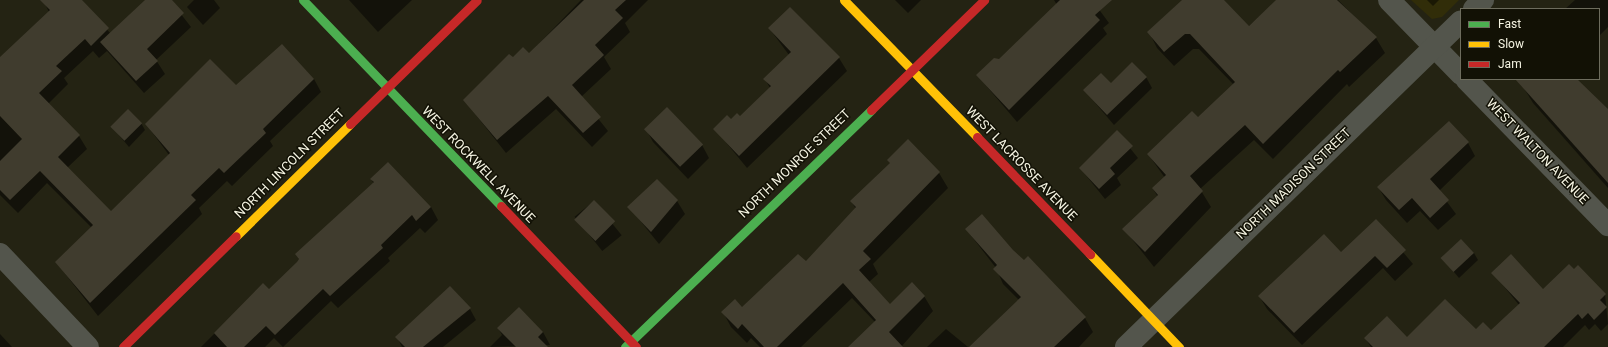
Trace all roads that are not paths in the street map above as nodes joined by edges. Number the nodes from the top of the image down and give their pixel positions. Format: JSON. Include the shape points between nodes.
{"nodes":[{"id":1,"x":303,"y":0,"type":"edge"},
{"id":2,"x":477,"y":0,"type":"edge"},
{"id":3,"x":844,"y":0,"type":"edge"},
{"id":4,"x":984,"y":0,"type":"edge"},
{"id":5,"x":1389,"y":0,"type":"edge"},
{"id":6,"x":1483,"y":0,"type":"edge"},
{"id":7,"x":1475,"y":8,"type":"edge"},
{"id":8,"x":1460,"y":22,"type":"edge"},
{"id":9,"x":1434,"y":47,"type":"junction"},
{"id":10,"x":911,"y":70,"type":"junction"},
{"id":11,"x":1460,"y":73,"type":"edge"},
{"id":12,"x":1467,"y":80,"type":"edge"},
{"id":13,"x":386,"y":88,"type":"junction"},
{"id":14,"x":1608,"y":226,"type":"edge"},
{"id":15,"x":0,"y":254,"type":"edge"},
{"id":16,"x":1153,"y":320,"type":"junction"},
{"id":17,"x":630,"y":345,"type":"edge"},
{"id":18,"x":88,"y":347,"type":"edge"},
{"id":19,"x":123,"y":347,"type":"edge"},
{"id":20,"x":1126,"y":347,"type":"edge"},
{"id":21,"x":1179,"y":347,"type":"edge"}],
"edges":[{"from":1,"to":13,"type":"street","name":"WEST ROCKWELL AVENUE"},
{"from":2,"to":13,"type":"street","name":"NORTH LINCOLN STREET"},
{"from":3,"to":10,"type":"street","name":"WEST LACROSSE AVENUE"},
{"from":4,"to":10,"type":"street","name":"NORTH MONROE STREET"},
{"from":5,"to":9,"type":"street"},
{"from":6,"to":7,"type":"street"},
{"from":8,"to":9,"type":"street","name":"NORTH MADISON STREET"},
{"from":9,"to":11,"type":"street"},
{"from":9,"to":16,"type":"street","name":"NORTH MADISON STREET"},
{"from":10,"to":16,"type":"street","name":"WEST LACROSSE AVENUE"},
{"from":10,"to":17,"type":"street","name":"NORTH MONROE STREET"},
{"from":12,"to":14,"type":"street","name":"WEST WALTON AVENUE"},
{"from":13,"to":17,"type":"street","name":"WEST ROCKWELL AVENUE"},
{"from":13,"to":19,"type":"street","name":"NORTH LINCOLN STREET"},
{"from":15,"to":18,"type":"street"},
{"from":16,"to":20,"type":"street","name":"NORTH MADISON STREET"},
{"from":16,"to":21,"type":"street","name":"WEST LACROSSE AVENUE"}]}
